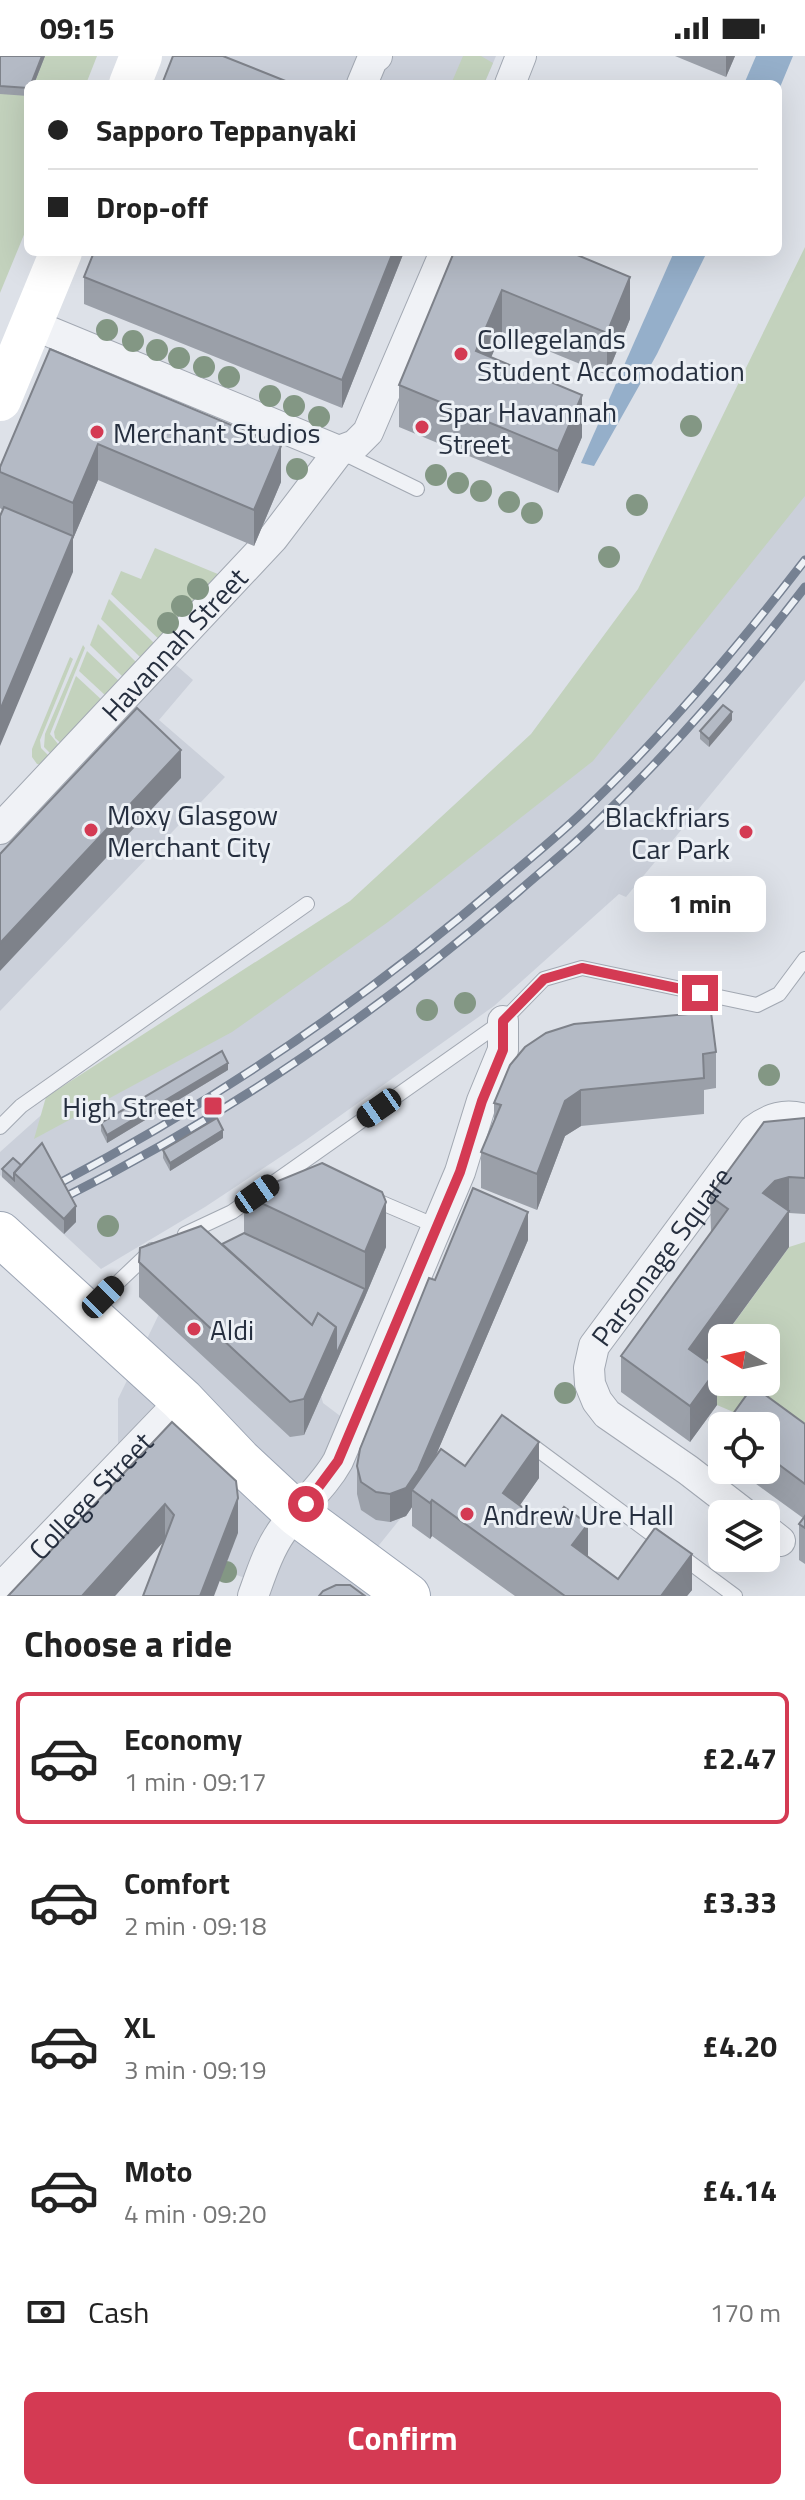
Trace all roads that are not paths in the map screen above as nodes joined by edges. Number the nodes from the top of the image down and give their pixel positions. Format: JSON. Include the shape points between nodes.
{"nodes":[{"id":1,"x":141,"y":56,"type":"edge"},
{"id":2,"x":377,"y":56,"type":"edge"},
{"id":3,"x":521,"y":56,"type":"edge"},
{"id":4,"x":132,"y":80,"type":"edge"},
{"id":5,"x":364,"y":80,"type":"edge"},
{"id":6,"x":512,"y":80,"type":"edge"},
{"id":7,"x":59,"y":256,"type":"edge"},
{"id":8,"x":443,"y":256,"type":"edge"},
{"id":9,"x":31,"y":324,"type":"junction"},
{"id":10,"x":0,"y":400,"type":"edge"},
{"id":11,"x":339,"y":451,"type":"junction"},
{"id":12,"x":417,"y":489,"type":"dead end"},
{"id":13,"x":0,"y":829,"type":"edge"},
{"id":14,"x":307,"y":904,"type":"dead end"},
{"id":15,"x":805,"y":959,"type":"edge"},
{"id":16,"x":503,"y":1021,"type":"junction"},
{"id":17,"x":805,"y":1119,"type":"edge"},
{"id":18,"x":0,"y":1127,"type":"edge"},
{"id":19,"x":375,"y":1200,"type":"edge"},
{"id":20,"x":436,"y":1226,"type":"junction"},
{"id":21,"x":0,"y":1234,"type":"edge"},
{"id":22,"x":86,"y":1313,"type":"junction"},
{"id":23,"x":182,"y":1400,"type":"junction"},
{"id":24,"x":513,"y":1432,"type":"edge"},
{"id":25,"x":727,"y":1500,"type":"edge"},
{"id":26,"x":297,"y":1514,"type":"junction"},
{"id":27,"x":0,"y":1589,"type":"edge"},
{"id":28,"x":253,"y":1596,"type":"edge"},
{"id":29,"x":408,"y":1596,"type":"edge"},
{"id":30,"x":735,"y":1596,"type":"edge"}],
"edges":[{"from":1,"to":4,"type":"street"},
{"from":2,"to":5,"type":"street"},
{"from":3,"to":6,"type":"street"},
{"from":7,"to":9,"type":"street"},
{"from":8,"to":11,"type":"street","name":"Havannah Street","via":[[368,432]]},
{"from":9,"to":10,"type":"street"},
{"from":9,"to":11,"type":"street"},
{"from":11,"to":12,"type":"lane"},
{"from":11,"to":13,"type":"street","name":"Havannah Street","via":[[273,538]]},
{"from":14,"to":18,"type":"lane","via":[[21,1106]]},
{"from":15,"to":16,"type":"lane","via":[[779,994],[757,1005],[582,968],[544,979]]},
{"from":16,"to":20,"type":"street","via":[[503,1050]]},
{"from":16,"to":22,"type":"lane","via":[[232,1212],[155,1248]]},
{"from":17,"to":25,"type":"street","name":"Parsonage Square","via":[[770,1119],[754,1130],[594,1346],[590,1361],[590,1384],[607,1414]]},
{"from":19,"to":20,"type":"lane"},
{"from":20,"to":26,"type":"street","via":[[338,1461]]},
{"from":21,"to":22,"type":"main road"},
{"from":22,"to":23,"type":"main road"},
{"from":23,"to":26,"type":"main road"},
{"from":23,"to":27,"type":"street","name":"College Street"},
{"from":24,"to":30,"type":"lane"},
{"from":26,"to":28,"type":"street","via":[[274,1545]]},
{"from":26,"to":29,"type":"main road"}]}
